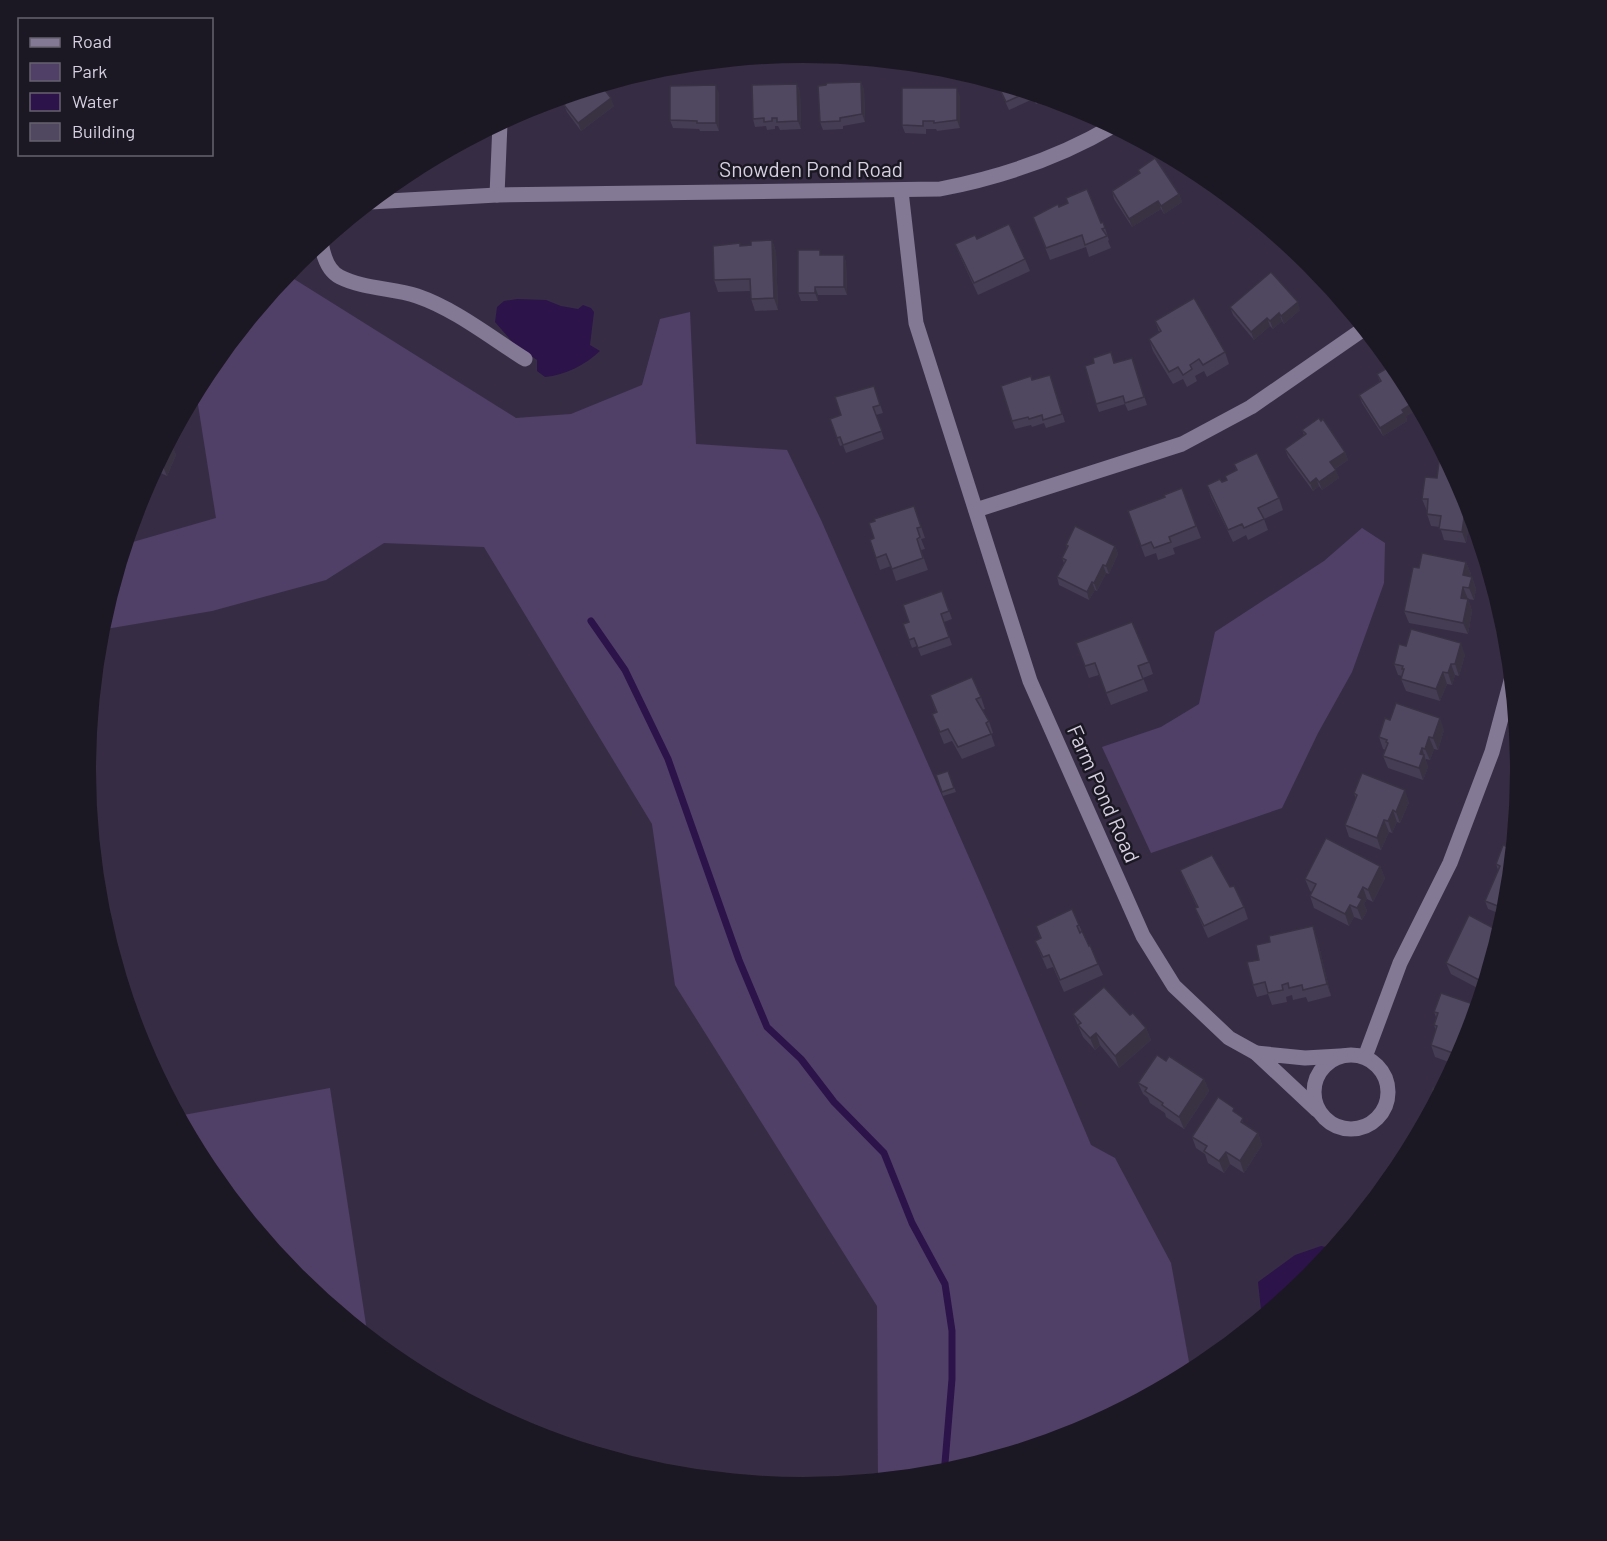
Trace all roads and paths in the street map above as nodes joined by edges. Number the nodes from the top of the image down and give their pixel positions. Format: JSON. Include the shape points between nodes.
{"nodes":[{"id":1,"x":1104,"y":131,"type":"edge"},
{"id":2,"x":500,"y":132,"type":"edge"},
{"id":3,"x":901,"y":191,"type":"junction"},
{"id":4,"x":497,"y":195,"type":"junction"},
{"id":5,"x":384,"y":201,"type":"edge"},
{"id":6,"x":324,"y":251,"type":"edge"},
{"id":7,"x":1359,"y":332,"type":"edge"},
{"id":8,"x":525,"y":358,"type":"dead end"},
{"id":9,"x":976,"y":510,"type":"junction"},
{"id":10,"x":1507,"y":697,"type":"edge"},
{"id":11,"x":1256,"y":1053,"type":"junction"},
{"id":12,"x":1343,"y":1056,"type":"junction"},
{"id":13,"x":1365,"y":1057,"type":"junction"},
{"id":14,"x":1318,"y":1110,"type":"junction"}],
"edges":[{"from":1,"to":3,"type":"street","name":"Snowden Pond Road","via":[[1013,172],[940,189]]},
{"from":2,"to":4,"type":"street"},
{"from":3,"to":4,"type":"street","name":"Snowden Pond Road"},
{"from":3,"to":9,"type":"street","name":"Farm Pond Road","via":[[916,323]]},
{"from":4,"to":5,"type":"street","name":"Snowden Pond Road"},
{"from":6,"to":8,"type":"street","via":[[327,264],[338,277],[438,305]]},
{"from":7,"to":9,"type":"street","via":[[1251,408],[1182,444]]},
{"from":9,"to":11,"type":"street","name":"Farm Pond Road","via":[[1030,681],[1143,936],[1174,986],[1229,1038]]},
{"from":10,"to":13,"type":"street","via":[[1492,752],[1450,863],[1400,963]]},
{"from":11,"to":12,"type":"street","name":"Farm Pond Road","via":[[1305,1058]]},
{"from":11,"to":14,"type":"street","name":"Farm Pond Road"},
{"from":12,"to":13,"type":"street","name":"Farm Pond Road"},
{"from":12,"to":14,"type":"street","via":[[1319,1072],[1314,1085]]},
{"from":13,"to":14,"type":"street","name":"Farm Pond Road","via":[[1376,1064],[1387,1082],[1386,1107],[1376,1121],[1365,1128],[1348,1130],[1335,1127]]}]}
